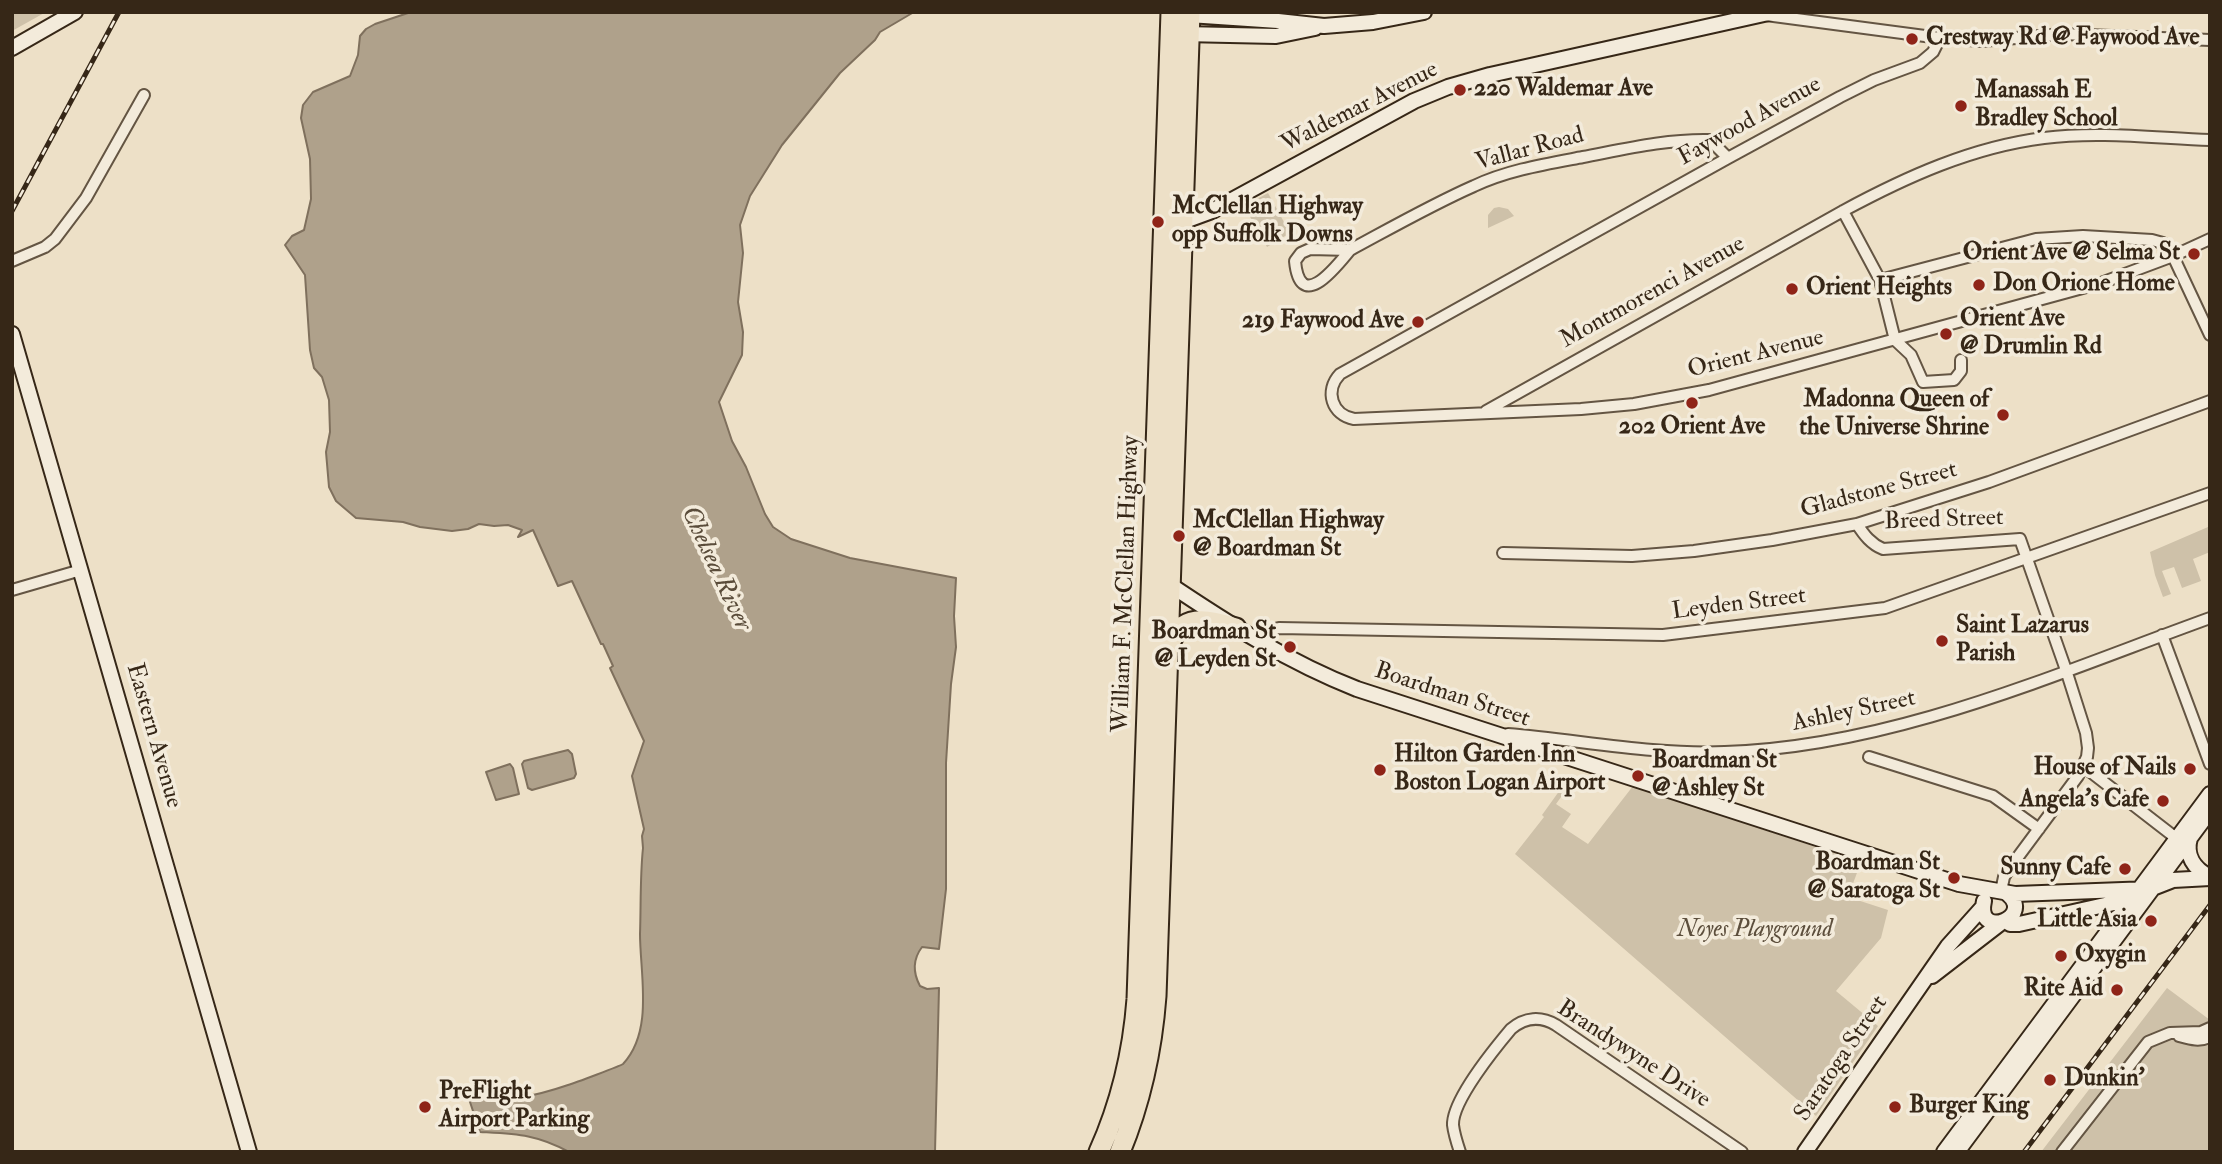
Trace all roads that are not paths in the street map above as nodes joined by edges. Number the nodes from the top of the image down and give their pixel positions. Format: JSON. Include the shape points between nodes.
{"nodes":[{"id":1,"x":75,"y":12,"type":"edge"},
{"id":2,"x":1424,"y":12,"type":"edge"},
{"id":3,"x":1769,"y":14,"type":"edge"},
{"id":4,"x":1182,"y":22,"type":"edge"},
{"id":5,"x":1940,"y":38,"type":"junction"},
{"id":6,"x":2210,"y":40,"type":"edge"},
{"id":7,"x":12,"y":48,"type":"edge"},
{"id":8,"x":144,"y":95,"type":"dead end"},
{"id":9,"x":2210,"y":140,"type":"edge"},
{"id":10,"x":1728,"y":158,"type":"junction"},
{"id":11,"x":1843,"y":211,"type":"junction"},
{"id":12,"x":1182,"y":222,"type":"junction"},
{"id":13,"x":2210,"y":239,"type":"edge"},
{"id":14,"x":1350,"y":250,"type":"junction"},
{"id":15,"x":2173,"y":256,"type":"junction"},
{"id":16,"x":12,"y":261,"type":"edge"},
{"id":17,"x":1880,"y":281,"type":"junction"},
{"id":18,"x":12,"y":334,"type":"edge"},
{"id":19,"x":2210,"y":335,"type":"edge"},
{"id":20,"x":1895,"y":341,"type":"junction"},
{"id":21,"x":1961,"y":360,"type":"dead end"},
{"id":22,"x":1340,"y":374,"type":"joint"},
{"id":23,"x":2210,"y":401,"type":"edge"},
{"id":24,"x":1484,"y":412,"type":"junction"},
{"id":25,"x":2210,"y":493,"type":"edge"},
{"id":26,"x":1857,"y":524,"type":"junction"},
{"id":27,"x":1503,"y":553,"type":"dead end"},
{"id":28,"x":2027,"y":559,"type":"junction"},
{"id":29,"x":81,"y":570,"type":"junction"},
{"id":30,"x":1151,"y":572,"type":"junction"},
{"id":31,"x":1168,"y":584,"type":"junction"},
{"id":32,"x":12,"y":590,"type":"edge"},
{"id":33,"x":2210,"y":618,"type":"edge"},
{"id":34,"x":1236,"y":628,"type":"junction"},
{"id":35,"x":2162,"y":635,"type":"junction"},
{"id":36,"x":1256,"y":640,"type":"junction"},
{"id":37,"x":1167,"y":653,"type":"junction"},
{"id":38,"x":2066,"y":670,"type":"junction"},
{"id":39,"x":1492,"y":732,"type":"junction"},
{"id":40,"x":1562,"y":739,"type":"junction"},
{"id":41,"x":1553,"y":753,"type":"junction"},
{"id":42,"x":1869,"y":757,"type":"dead end"},
{"id":43,"x":2210,"y":764,"type":"edge"},
{"id":44,"x":2083,"y":766,"type":"junction"},
{"id":45,"x":2210,"y":794,"type":"edge"},
{"id":46,"x":2210,"y":811,"type":"edge"},
{"id":47,"x":2039,"y":829,"type":"junction"},
{"id":48,"x":2183,"y":838,"type":"junction"},
{"id":49,"x":2210,"y":877,"type":"edge"},
{"id":50,"x":1959,"y":884,"type":"junction"},
{"id":51,"x":2000,"y":892,"type":"junction"},
{"id":52,"x":2139,"y":893,"type":"junction"},
{"id":53,"x":1983,"y":906,"type":"junction"},
{"id":54,"x":2004,"y":922,"type":"junction"},
{"id":55,"x":1916,"y":991,"type":"junction"},
{"id":56,"x":2210,"y":1028,"type":"edge"},
{"id":57,"x":2170,"y":1033,"type":"junction"},
{"id":58,"x":2210,"y":1037,"type":"edge"},
{"id":59,"x":1980,"y":1111,"type":"junction"},
{"id":60,"x":1958,"y":1145,"type":"edge"},
{"id":61,"x":249,"y":1152,"type":"edge"},
{"id":62,"x":1099,"y":1152,"type":"edge"},
{"id":63,"x":1119,"y":1152,"type":"edge"},
{"id":64,"x":1460,"y":1152,"type":"edge"},
{"id":65,"x":1742,"y":1152,"type":"edge"},
{"id":66,"x":1805,"y":1152,"type":"edge"},
{"id":67,"x":1944,"y":1152,"type":"edge"},
{"id":68,"x":2062,"y":1152,"type":"edge"}],
"edges":[{"from":1,"to":7,"type":"main road"},
{"from":2,"to":4,"type":"main road","via":[[1276,36]]},
{"from":3,"to":5,"type":"street"},
{"from":3,"to":12,"type":"main road","name":"Waldemar Avenue","via":[[1448,87],[1408,104],[1212,211]]},
{"from":4,"to":12,"type":"highway","name":"William F. McClellan Highway"},
{"from":4,"to":30,"type":"highway","name":"William F. McClellan Highway"},
{"from":5,"to":6,"type":"street","via":[[1982,41],[2095,34]]},
{"from":5,"to":10,"type":"street","name":"Faywood Avenue","via":[[1920,63],[1874,80]]},
{"from":8,"to":16,"type":"street","via":[[86,198],[55,239]]},
{"from":9,"to":11,"type":"street","name":"Montmorenci Avenue","via":[[2077,135],[2017,143],[1938,166]]},
{"from":10,"to":14,"type":"street","name":"Vallar Road","via":[[1710,140],[1681,139],[1506,174],[1443,200]]},
{"from":10,"to":22,"type":"street","name":"Faywood Avenue"},
{"from":11,"to":17,"type":"street"},
{"from":11,"to":24,"type":"street","name":"Montmorenci Avenue"},
{"from":12,"to":31,"type":"highway","name":"William F. McClellan Highway"},
{"from":13,"to":15,"type":"street","name":"Orient Avenue"},
{"from":14,"to":14,"type":"street","name":"Vallar Road","via":[[1301,253],[1294,261],[1300,280],[1307,285],[1319,283]]},
{"from":15,"to":17,"type":"street","via":[[2163,243],[2152,240],[2054,237]]},
{"from":15,"to":19,"type":"street"},
{"from":15,"to":20,"type":"street","name":"Orient Avenue","via":[[2101,283]]},
{"from":17,"to":20,"type":"street"},
{"from":18,"to":29,"type":"main road","name":"Eastern Avenue"},
{"from":20,"to":21,"type":"street","via":[[1911,355],[1923,382],[1954,380],[1961,371]]},
{"from":20,"to":24,"type":"street","name":"Orient Avenue","via":[[1665,399],[1581,409]]},
{"from":22,"to":24,"type":"street","name":"Orient Avenue","via":[[1332,398],[1340,413],[1350,419]]},
{"from":23,"to":26,"type":"street","name":"Gladstone Street","via":[[1989,482]]},
{"from":25,"to":28,"type":"street","name":"Leyden Street"},
{"from":26,"to":27,"type":"street","name":"Gladstone Street","via":[[1772,540],[1632,556]]},
{"from":26,"to":28,"type":"street","name":"Breed Street","via":[[1883,549],[2020,539]]},
{"from":28,"to":36,"type":"street","name":"Leyden Street","via":[[1885,608],[1663,635],[1279,628]]},
{"from":28,"to":38,"type":"street","name":"Breed Street"},
{"from":29,"to":32,"type":"street"},
{"from":29,"to":61,"type":"main road","name":"Eastern Avenue"},
{"from":30,"to":31,"type":"main road","name":"Boardman Street"},
{"from":30,"to":62,"type":"highway","name":"William F. McClellan Highway","via":[[1135,1024],[1122,1089]]},
{"from":31,"to":34,"type":"main road","name":"Boardman Street"},
{"from":31,"to":37,"type":"highway","name":"William F. McClellan Highway"},
{"from":33,"to":35,"type":"street","name":"Ashley Street"},
{"from":34,"to":36,"type":"main road","name":"Boardman Street"},
{"from":34,"to":37,"type":"highway","via":[[1188,622],[1175,634]]},
{"from":35,"to":38,"type":"street","name":"Ashley Street"},
{"from":35,"to":43,"type":"street"},
{"from":36,"to":39,"type":"main road","name":"Boardman Street","via":[[1357,689]]},
{"from":37,"to":63,"type":"highway","name":"William F. McClellan Highway","via":[[1154,1020],[1143,1083]]},
{"from":38,"to":40,"type":"street","name":"Ashley Street","via":[[1945,713],[1777,749],[1675,752]]},
{"from":38,"to":44,"type":"street","name":"Breed Street","via":[[2087,733]]},
{"from":39,"to":40,"type":"street","name":"Ashley Street"},
{"from":39,"to":41,"type":"main road","name":"Boardman Street"},
{"from":40,"to":41,"type":"street"},
{"from":41,"to":50,"type":"main road","name":"Boardman Street"},
{"from":42,"to":47,"type":"street","via":[[1993,796]]},
{"from":44,"to":47,"type":"street"},
{"from":44,"to":48,"type":"street"},
{"from":45,"to":48,"type":"main road"},
{"from":46,"to":48,"type":"main road"},
{"from":47,"to":51,"type":"street","via":[[2007,873]]},
{"from":48,"to":49,"type":"main road","via":[[2191,860]]},
{"from":48,"to":52,"type":"main road"},
{"from":49,"to":52,"type":"main road","via":[[2173,880]]},
{"from":50,"to":51,"type":"main road","name":"Boardman Street"},
{"from":50,"to":53,"type":"main road","name":"Boardman Street"},
{"from":51,"to":52,"type":"main road"},
{"from":51,"to":53,"type":"main road","via":[[1985,898]]},
{"from":51,"to":54,"type":"main road","via":[[2011,896],[2015,906]]},
{"from":52,"to":54,"type":"main road","via":[[2019,924]]},
{"from":52,"to":59,"type":"main road"},
{"from":52,"to":59,"type":"main road"},
{"from":53,"to":54,"type":"main road","via":[[1989,920]]},
{"from":53,"to":55,"type":"main road","name":"Saratoga Street"},
{"from":54,"to":55,"type":"main road","name":"Saratoga Street"},
{"from":55,"to":66,"type":"main road","name":"Saratoga Street"},
{"from":56,"to":57,"type":"street"},
{"from":57,"to":58,"type":"street","via":[[2193,1040]]},
{"from":57,"to":68,"type":"street","via":[[2148,1042]]},
{"from":59,"to":60,"type":"main road"},
{"from":60,"to":67,"type":"main road"},
{"from":64,"to":65,"type":"street","name":"Brandywyne Drive","via":[[1453,1125],[1458,1104],[1511,1028],[1532,1019],[1556,1025]]}]}
